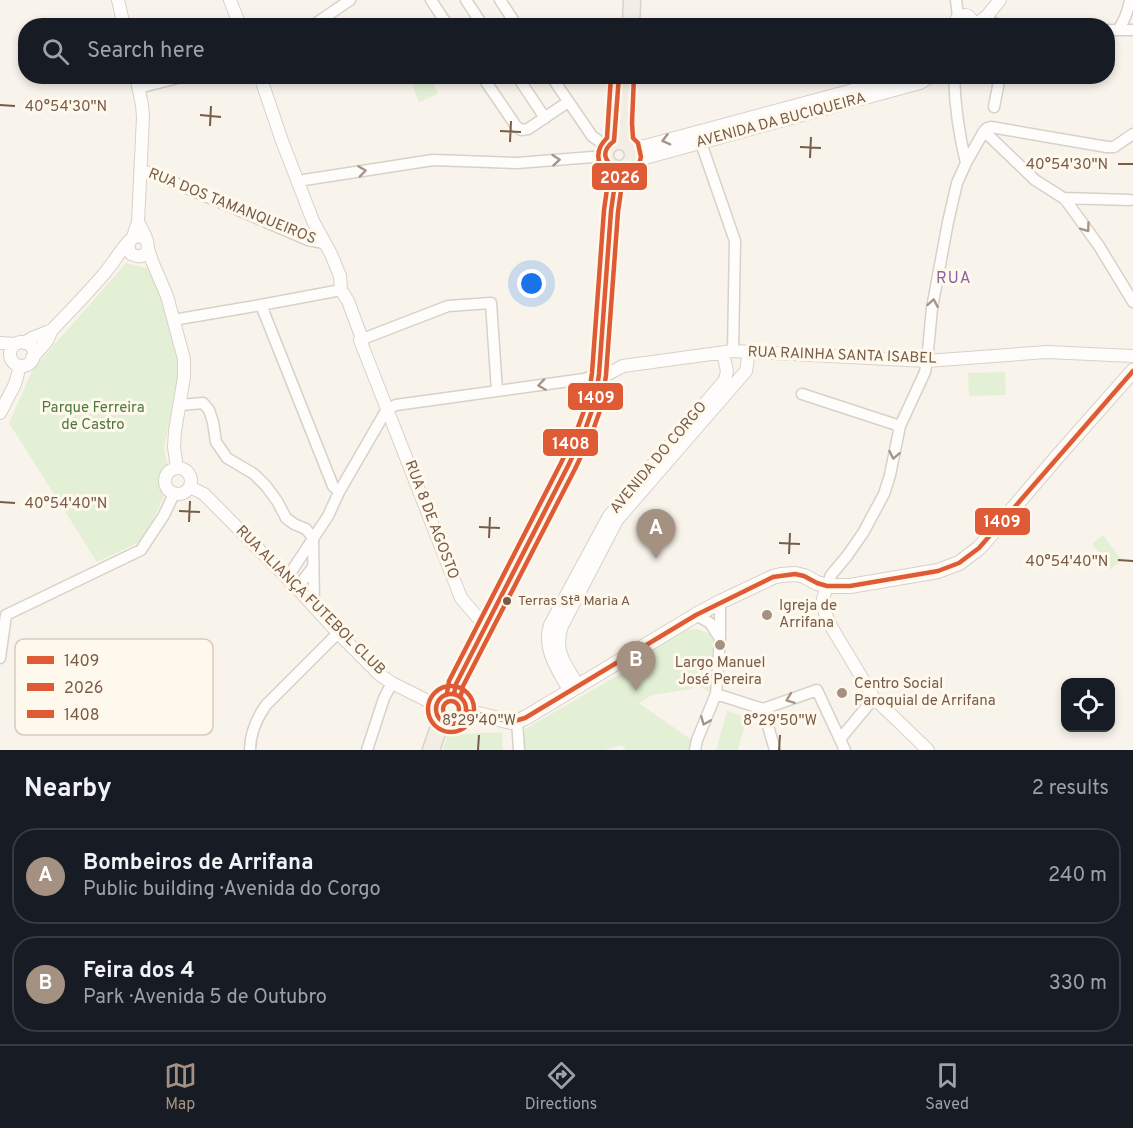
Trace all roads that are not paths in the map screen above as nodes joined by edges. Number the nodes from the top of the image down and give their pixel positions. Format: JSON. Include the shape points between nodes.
{"nodes":[{"id":1,"x":118,"y":0,"type":"edge"},
{"id":2,"x":230,"y":0,"type":"edge"},
{"id":3,"x":237,"y":0,"type":"edge"},
{"id":4,"x":350,"y":0,"type":"edge"},
{"id":5,"x":431,"y":0,"type":"edge"},
{"id":6,"x":466,"y":0,"type":"edge"},
{"id":7,"x":500,"y":0,"type":"edge"},
{"id":8,"x":624,"y":0,"type":"edge"},
{"id":9,"x":632,"y":0,"type":"edge"},
{"id":10,"x":956,"y":0,"type":"edge"},
{"id":11,"x":992,"y":0,"type":"edge"},
{"id":12,"x":1000,"y":0,"type":"edge"},
{"id":13,"x":1130,"y":0,"type":"edge"},
{"id":14,"x":986,"y":17,"type":"joint"},
{"id":15,"x":122,"y":18,"type":"edge"},
{"id":16,"x":237,"y":18,"type":"edge"},
{"id":17,"x":244,"y":18,"type":"edge"},
{"id":18,"x":324,"y":18,"type":"edge"},
{"id":19,"x":443,"y":18,"type":"edge"},
{"id":20,"x":478,"y":18,"type":"edge"},
{"id":21,"x":512,"y":18,"type":"edge"},
{"id":22,"x":623,"y":18,"type":"edge"},
{"id":23,"x":631,"y":18,"type":"edge"},
{"id":24,"x":963,"y":18,"type":"edge"},
{"id":25,"x":971,"y":18,"type":"edge"},
{"id":26,"x":982,"y":18,"type":"edge"},
{"id":27,"x":1115,"y":29,"type":"edge"},
{"id":28,"x":1115,"y":30,"type":"edge"},
{"id":29,"x":1133,"y":30,"type":"edge"},
{"id":30,"x":137,"y":84,"type":"edge"},
{"id":31,"x":263,"y":84,"type":"edge"},
{"id":32,"x":269,"y":84,"type":"edge"},
{"id":33,"x":487,"y":84,"type":"edge"},
{"id":34,"x":522,"y":84,"type":"edge"},
{"id":35,"x":556,"y":84,"type":"edge"},
{"id":36,"x":619,"y":84,"type":"edge"},
{"id":37,"x":626,"y":84,"type":"edge"},
{"id":38,"x":875,"y":84,"type":"edge"},
{"id":39,"x":916,"y":84,"type":"edge"},
{"id":40,"x":954,"y":84,"type":"edge"},
{"id":41,"x":998,"y":84,"type":"edge"},
{"id":42,"x":568,"y":102,"type":"junction"},
{"id":43,"x":994,"y":107,"type":"dead end"},
{"id":44,"x":545,"y":118,"type":"junction"},
{"id":45,"x":984,"y":131,"type":"junction"},
{"id":46,"x":1133,"y":134,"type":"edge"},
{"id":47,"x":701,"y":143,"type":"junction"},
{"id":48,"x":616,"y":146,"type":"junction"},
{"id":49,"x":966,"y":163,"type":"junction"},
{"id":50,"x":623,"y":167,"type":"junction"},
{"id":51,"x":140,"y":170,"type":"junction"},
{"id":52,"x":304,"y":180,"type":"junction"},
{"id":53,"x":1063,"y":198,"type":"junction"},
{"id":54,"x":1130,"y":200,"type":"dead end"},
{"id":55,"x":324,"y":243,"type":"junction"},
{"id":56,"x":138,"y":246,"type":"junction"},
{"id":57,"x":341,"y":290,"type":"junction"},
{"id":58,"x":1133,"y":302,"type":"edge"},
{"id":59,"x":261,"y":305,"type":"junction"},
{"id":60,"x":173,"y":320,"type":"junction"},
{"id":61,"x":52,"y":330,"type":"junction"},
{"id":62,"x":360,"y":339,"type":"junction"},
{"id":63,"x":0,"y":343,"type":"edge"},
{"id":64,"x":20,"y":344,"type":"junction"},
{"id":65,"x":728,"y":352,"type":"junction"},
{"id":66,"x":749,"y":352,"type":"junction"},
{"id":67,"x":601,"y":356,"type":"junction"},
{"id":68,"x":1133,"y":356,"type":"edge"},
{"id":69,"x":32,"y":358,"type":"junction"},
{"id":70,"x":11,"y":361,"type":"edge"},
{"id":71,"x":927,"y":361,"type":"junction"},
{"id":72,"x":623,"y":366,"type":"junction"},
{"id":73,"x":1133,"y":371,"type":"edge"},
{"id":74,"x":599,"y":377,"type":"junction"},
{"id":75,"x":497,"y":391,"type":"junction"},
{"id":76,"x":802,"y":394,"type":"dead end"},
{"id":77,"x":180,"y":405,"type":"junction"},
{"id":78,"x":387,"y":409,"type":"junction"},
{"id":79,"x":0,"y":413,"type":"edge"},
{"id":80,"x":900,"y":426,"type":"junction"},
{"id":81,"x":177,"y":468,"type":"junction"},
{"id":82,"x":190,"y":487,"type":"junction"},
{"id":83,"x":339,"y":492,"type":"junction"},
{"id":84,"x":174,"y":494,"type":"junction"},
{"id":85,"x":313,"y":538,"type":"junction"},
{"id":86,"x":313,"y":567,"type":"junction"},
{"id":87,"x":287,"y":578,"type":"junction"},
{"id":88,"x":827,"y":586,"type":"junction"},
{"id":89,"x":297,"y":588,"type":"junction"},
{"id":90,"x":720,"y":602,"type":"junction"},
{"id":91,"x":314,"y":605,"type":"junction"},
{"id":92,"x":3,"y":611,"type":"edge"},
{"id":93,"x":696,"y":615,"type":"junction"},
{"id":94,"x":485,"y":626,"type":"junction"},
{"id":95,"x":338,"y":633,"type":"junction"},
{"id":96,"x":720,"y":638,"type":"junction"},
{"id":97,"x":0,"y":658,"type":"edge"},
{"id":98,"x":392,"y":683,"type":"junction"},
{"id":99,"x":574,"y":689,"type":"junction"},
{"id":100,"x":454,"y":694,"type":"junction"},
{"id":101,"x":716,"y":694,"type":"junction"},
{"id":102,"x":874,"y":698,"type":"junction"},
{"id":103,"x":763,"y":709,"type":"junction"},
{"id":104,"x":466,"y":711,"type":"junction"},
{"id":105,"x":439,"y":713,"type":"junction"},
{"id":106,"x":517,"y":722,"type":"junction"},
{"id":107,"x":843,"y":745,"type":"edge"},
{"id":108,"x":250,"y":750,"type":"edge"},
{"id":109,"x":367,"y":750,"type":"edge"},
{"id":110,"x":431,"y":750,"type":"edge"},
{"id":111,"x":519,"y":750,"type":"edge"},
{"id":112,"x":695,"y":750,"type":"edge"},
{"id":113,"x":775,"y":750,"type":"edge"},
{"id":114,"x":927,"y":750,"type":"edge"}],
"edges":[{"from":1,"to":15,"type":"street"},
{"from":2,"to":16,"type":"street"},
{"from":3,"to":17,"type":"street"},
{"from":4,"to":18,"type":"street"},
{"from":5,"to":19,"type":"street"},
{"from":6,"to":20,"type":"street"},
{"from":7,"to":21,"type":"street"},
{"from":8,"to":22,"type":"main road"},
{"from":9,"to":23,"type":"main road"},
{"from":10,"to":24,"type":"street"},
{"from":11,"to":25,"type":"street"},
{"from":12,"to":14,"type":"street"},
{"from":13,"to":27,"type":"street","via":[[1124,22]]},
{"from":14,"to":26,"type":"street"},
{"from":28,"to":29,"type":"street"},
{"from":30,"to":51,"type":"street","via":[[143,117]]},
{"from":31,"to":55,"type":"street"},
{"from":32,"to":52,"type":"street"},
{"from":33,"to":44,"type":"street","via":[[521,130]]},
{"from":34,"to":44,"type":"street"},
{"from":35,"to":42,"type":"street"},
{"from":36,"to":48,"type":"main road"},
{"from":37,"to":48,"type":"main road","via":[[624,123]]},
{"from":38,"to":48,"type":"street","name":"AVENIDA DA BUCIQUEIRA","one_way":true,"via":[[645,146]]},
{"from":39,"to":47,"type":"street","name":"AVENIDA DA BUCIQUEIRA"},
{"from":40,"to":49,"type":"street"},
{"from":41,"to":43,"type":"street"},
{"from":42,"to":44,"type":"street"},
{"from":42,"to":48,"type":"street","via":[[592,135]]},
{"from":45,"to":46,"type":"street","via":[[991,127],[1107,147],[1114,147]]},
{"from":45,"to":49,"type":"street"},
{"from":45,"to":53,"type":"street","via":[[1035,180]]},
{"from":47,"to":50,"type":"street","name":"AVENIDA DA BUCIQUEIRA"},
{"from":47,"to":65,"type":"street","via":[[735,241]]},
{"from":48,"to":50,"type":"main road","via":[[609,164]]},
{"from":48,"to":50,"type":"main road","via":[[634,156]]},
{"from":52,"to":48,"type":"street","one_way":true,"via":[[433,160],[517,163]]},
{"from":71,"to":49,"type":"street","one_way":true,"via":[[948,222]]},
{"from":50,"to":67,"type":"main road","via":[[611,211]]},
{"from":51,"to":55,"type":"street","name":"RUA DOS TAMANQUEIROS","via":[[308,240]]},
{"from":51,"to":56,"type":"street"},
{"from":52,"to":55,"type":"street","via":[[320,220]]},
{"from":53,"to":54,"type":"street"},
{"from":53,"to":58,"type":"street","one_way":true,"via":[[1099,246]]},
{"from":55,"to":57,"type":"street","name":"RUA 8 DE AGOSTO","via":[[340,276]]},
{"from":56,"to":60,"type":"street","via":[[152,261]]},
{"from":56,"to":61,"type":"street","via":[[117,254]]},
{"from":57,"to":59,"type":"street"},
{"from":57,"to":62,"type":"street","name":"RUA 8 DE AGOSTO"},
{"from":59,"to":60,"type":"street"},
{"from":59,"to":83,"type":"street","via":[[333,486]]},
{"from":60,"to":77,"type":"street","via":[[184,359]]},
{"from":61,"to":64,"type":"street"},
{"from":61,"to":69,"type":"street"},
{"from":62,"to":75,"type":"street","via":[[448,306],[491,303]]},
{"from":62,"to":78,"type":"street","name":"RUA 8 DE AGOSTO"},
{"from":63,"to":64,"type":"street"},
{"from":64,"to":69,"type":"street","via":[[28,345],[33,351]]},
{"from":64,"to":70,"type":"street","via":[[11,349]]},
{"from":65,"to":66,"type":"street","name":"RUA RAINHA SANTA ISABEL"},
{"from":65,"to":72,"type":"street","name":"RUA RAINHA SANTA ISABEL"},
{"from":65,"to":99,"type":"street","name":"AVENIDA DO CORGO","via":[[725,381],[609,516],[550,626],[551,656]]},
{"from":66,"to":71,"type":"street","name":"RUA RAINHA SANTA ISABEL"},
{"from":66,"to":99,"type":"street","name":"AVENIDA DO CORGO","via":[[746,371],[617,520],[558,640]]},
{"from":67,"to":72,"type":"street","via":[[611,364]]},
{"from":67,"to":74,"type":"main road"},
{"from":68,"to":71,"type":"street","name":"RUA RAINHA SANTA ISABEL","via":[[1047,352]]},
{"from":69,"to":70,"type":"street","via":[[27,365]]},
{"from":70,"to":79,"type":"street","via":[[15,384]]},
{"from":71,"to":80,"type":"street"},
{"from":72,"to":74,"type":"street","name":"RUA RAINHA SANTA ISABEL"},
{"from":73,"to":88,"type":"main road","via":[[979,548],[959,563],[912,576]]},
{"from":74,"to":75,"type":"street","one_way":true},
{"from":74,"to":94,"type":"main road","via":[[585,430]]},
{"from":75,"to":78,"type":"street"},
{"from":76,"to":80,"type":"street"},
{"from":77,"to":81,"type":"street","via":[[174,447]]},
{"from":77,"to":85,"type":"street","via":[[203,403],[213,422],[216,442],[227,458],[254,474],[286,518],[306,529]]},
{"from":78,"to":83,"type":"street"},
{"from":78,"to":94,"type":"street","name":"RUA 8 DE AGOSTO","via":[[461,598]]},
{"from":80,"to":88,"type":"street","one_way":true,"via":[[884,494],[864,533],[831,575]]},
{"from":81,"to":82,"type":"street","via":[[190,475]]},
{"from":81,"to":84,"type":"street","via":[[169,471],[165,479]]},
{"from":82,"to":84,"type":"street","via":[[184,493]]},
{"from":82,"to":87,"type":"street","name":"RUA ALIANÇA FUTEBOL CLUB","via":[[204,494]]},
{"from":83,"to":85,"type":"street"},
{"from":84,"to":92,"type":"street","via":[[141,550]]},
{"from":85,"to":86,"type":"street"},
{"from":85,"to":87,"type":"street"},
{"from":86,"to":89,"type":"street"},
{"from":86,"to":91,"type":"street"},
{"from":87,"to":89,"type":"street","name":"RUA ALIANÇA FUTEBOL CLUB"},
{"from":88,"to":90,"type":"main road","via":[[788,573]]},
{"from":88,"to":102,"type":"street","via":[[825,613]]},
{"from":89,"to":91,"type":"street","name":"RUA ALIANÇA FUTEBOL CLUB"},
{"from":90,"to":93,"type":"main road"},
{"from":90,"to":96,"type":"street"},
{"from":91,"to":95,"type":"street","name":"RUA ALIANÇA FUTEBOL CLUB"},
{"from":92,"to":97,"type":"street"},
{"from":93,"to":96,"type":"street","via":[[710,623]]},
{"from":93,"to":99,"type":"main road"},
{"from":94,"to":100,"type":"main road"},
{"from":95,"to":98,"type":"street","name":"RUA ALIANÇA FUTEBOL CLUB"},
{"from":95,"to":108,"type":"street","via":[[266,705],[258,716]]},
{"from":96,"to":101,"type":"street"},
{"from":98,"to":105,"type":"street","name":"RUA ALIANÇA FUTEBOL CLUB"},
{"from":98,"to":109,"type":"street"},
{"from":99,"to":106,"type":"main road"},
{"from":100,"to":104,"type":"main road","via":[[462,699]]},
{"from":100,"to":105,"type":"main road","via":[[438,701]]},
{"from":101,"to":103,"type":"street"},
{"from":101,"to":112,"type":"street","one_way":true},
{"from":102,"to":107,"type":"street"},
{"from":102,"to":114,"type":"street"},
{"from":107,"to":103,"type":"street","one_way":true,"via":[[817,690]]},
{"from":103,"to":113,"type":"street"},
{"from":104,"to":105,"type":"main road","via":[[459,723],[449,724]]},
{"from":104,"to":106,"type":"main road"},
{"from":105,"to":110,"type":"main road"},
{"from":106,"to":111,"type":"street"}]}
